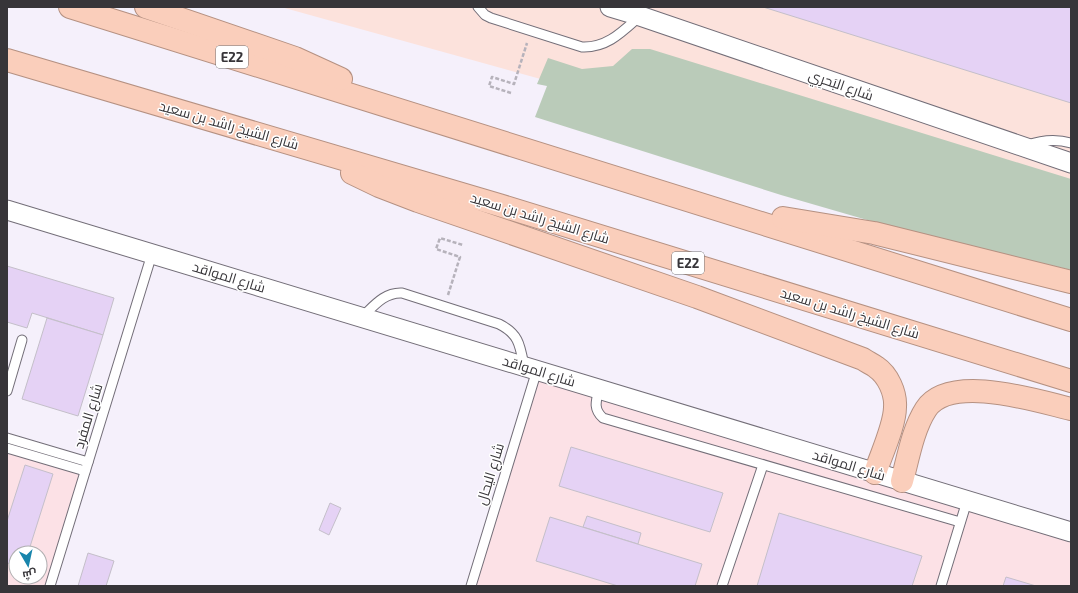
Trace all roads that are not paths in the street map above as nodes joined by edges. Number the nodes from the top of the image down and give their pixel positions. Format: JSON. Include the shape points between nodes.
{"nodes":[{"id":1,"x":70,"y":7,"type":"edge"},
{"id":2,"x":146,"y":7,"type":"edge"},
{"id":3,"x":478,"y":7,"type":"edge"},
{"id":4,"x":610,"y":7,"type":"edge"},
{"id":5,"x":642,"y":11,"type":"edge"},
{"id":6,"x":7,"y":60,"type":"edge"},
{"id":7,"x":395,"y":108,"type":"junction"},
{"id":8,"x":1071,"y":143,"type":"edge"},
{"id":9,"x":304,"y":147,"type":"junction"},
{"id":10,"x":1023,"y":147,"type":"junction"},
{"id":11,"x":1071,"y":163,"type":"edge"},
{"id":12,"x":698,"y":203,"type":"junction"},
{"id":13,"x":7,"y":210,"type":"edge"},
{"id":14,"x":152,"y":254,"type":"junction"},
{"id":15,"x":1071,"y":282,"type":"edge"},
{"id":16,"x":361,"y":318,"type":"junction"},
{"id":17,"x":1071,"y":320,"type":"edge"},
{"id":18,"x":22,"y":340,"type":"dead end"},
{"id":19,"x":530,"y":368,"type":"junction"},
{"id":20,"x":1071,"y":382,"type":"edge"},
{"id":21,"x":599,"y":389,"type":"junction"},
{"id":22,"x":7,"y":391,"type":"edge"},
{"id":23,"x":1071,"y":409,"type":"edge"},
{"id":24,"x":7,"y":438,"type":"edge"},
{"id":25,"x":7,"y":448,"type":"edge"},
{"id":26,"x":763,"y":465,"type":"junction"},
{"id":27,"x":87,"y":467,"type":"junction"},
{"id":28,"x":876,"y":473,"type":"junction"},
{"id":29,"x":902,"y":481,"type":"junction"},
{"id":30,"x":967,"y":501,"type":"junction"},
{"id":31,"x":960,"y":522,"type":"junction"},
{"id":32,"x":1071,"y":532,"type":"edge"},
{"id":33,"x":50,"y":586,"type":"edge"},
{"id":34,"x":471,"y":586,"type":"edge"},
{"id":35,"x":722,"y":586,"type":"edge"},
{"id":36,"x":941,"y":586,"type":"edge"}],
"edges":[{"from":1,"to":7,"type":"highway","number":"E22"},
{"from":2,"to":7,"type":"highway","via":[[295,58],[346,81]]},
{"from":3,"to":5,"type":"lane","via":[[491,18],[582,47],[601,45],[618,34]]},
{"from":4,"to":5,"type":"street","name":"شارع البَحرِي"},
{"from":5,"to":10,"type":"street","name":"شارع البَحرِي"},
{"from":6,"to":9,"type":"highway","name":"شارع الشيخ راشد بن سعيد","number":"E22"},
{"from":7,"to":12,"type":"highway","number":"E22"},
{"from":8,"to":10,"type":"lane","via":[[1053,140]]},
{"from":9,"to":20,"type":"highway","name":"شارع الشيخ راشد بن سعيد","number":"E22"},
{"from":9,"to":28,"type":"highway","via":[[379,186],[697,297],[863,359],[877,367],[894,392],[893,422]]},
{"from":10,"to":11,"type":"street","name":"شارع البَحرِي"},
{"from":12,"to":15,"type":"highway","via":[[874,233]]},
{"from":12,"to":17,"type":"highway","number":"E22"},
{"from":13,"to":14,"type":"street","name":"شارع المواقد"},
{"from":14,"to":16,"type":"street","name":"شارع المواقد"},
{"from":14,"to":27,"type":"lane","name":"شارع المفرد"},
{"from":16,"to":19,"type":"street","name":"شارع المواقد"},
{"from":16,"to":19,"type":"lane","via":[[388,295],[402,294],[508,329],[516,337]]},
{"from":18,"to":22,"type":"lane"},
{"from":19,"to":21,"type":"street","name":"شارع المواقد"},
{"from":19,"to":34,"type":"lane","name":"شارع اليحال"},
{"from":21,"to":26,"type":"lane","via":[[596,408],[603,418]]},
{"from":21,"to":28,"type":"street","name":"شارع المواقد"},
{"from":23,"to":29,"type":"highway","via":[[988,391],[969,390],[938,399],[927,407],[918,421]]},
{"from":24,"to":27,"type":"lane"},
{"from":25,"to":27,"type":"lane"},
{"from":26,"to":31,"type":"lane"},
{"from":26,"to":35,"type":"lane"},
{"from":27,"to":33,"type":"lane","name":"شارع المفرد"},
{"from":28,"to":29,"type":"street","name":"شارع المواقد"},
{"from":29,"to":30,"type":"street","name":"شارع المواقد"},
{"from":30,"to":31,"type":"lane"},
{"from":30,"to":32,"type":"street","name":"شارع المواقد"},
{"from":31,"to":36,"type":"lane"}]}
